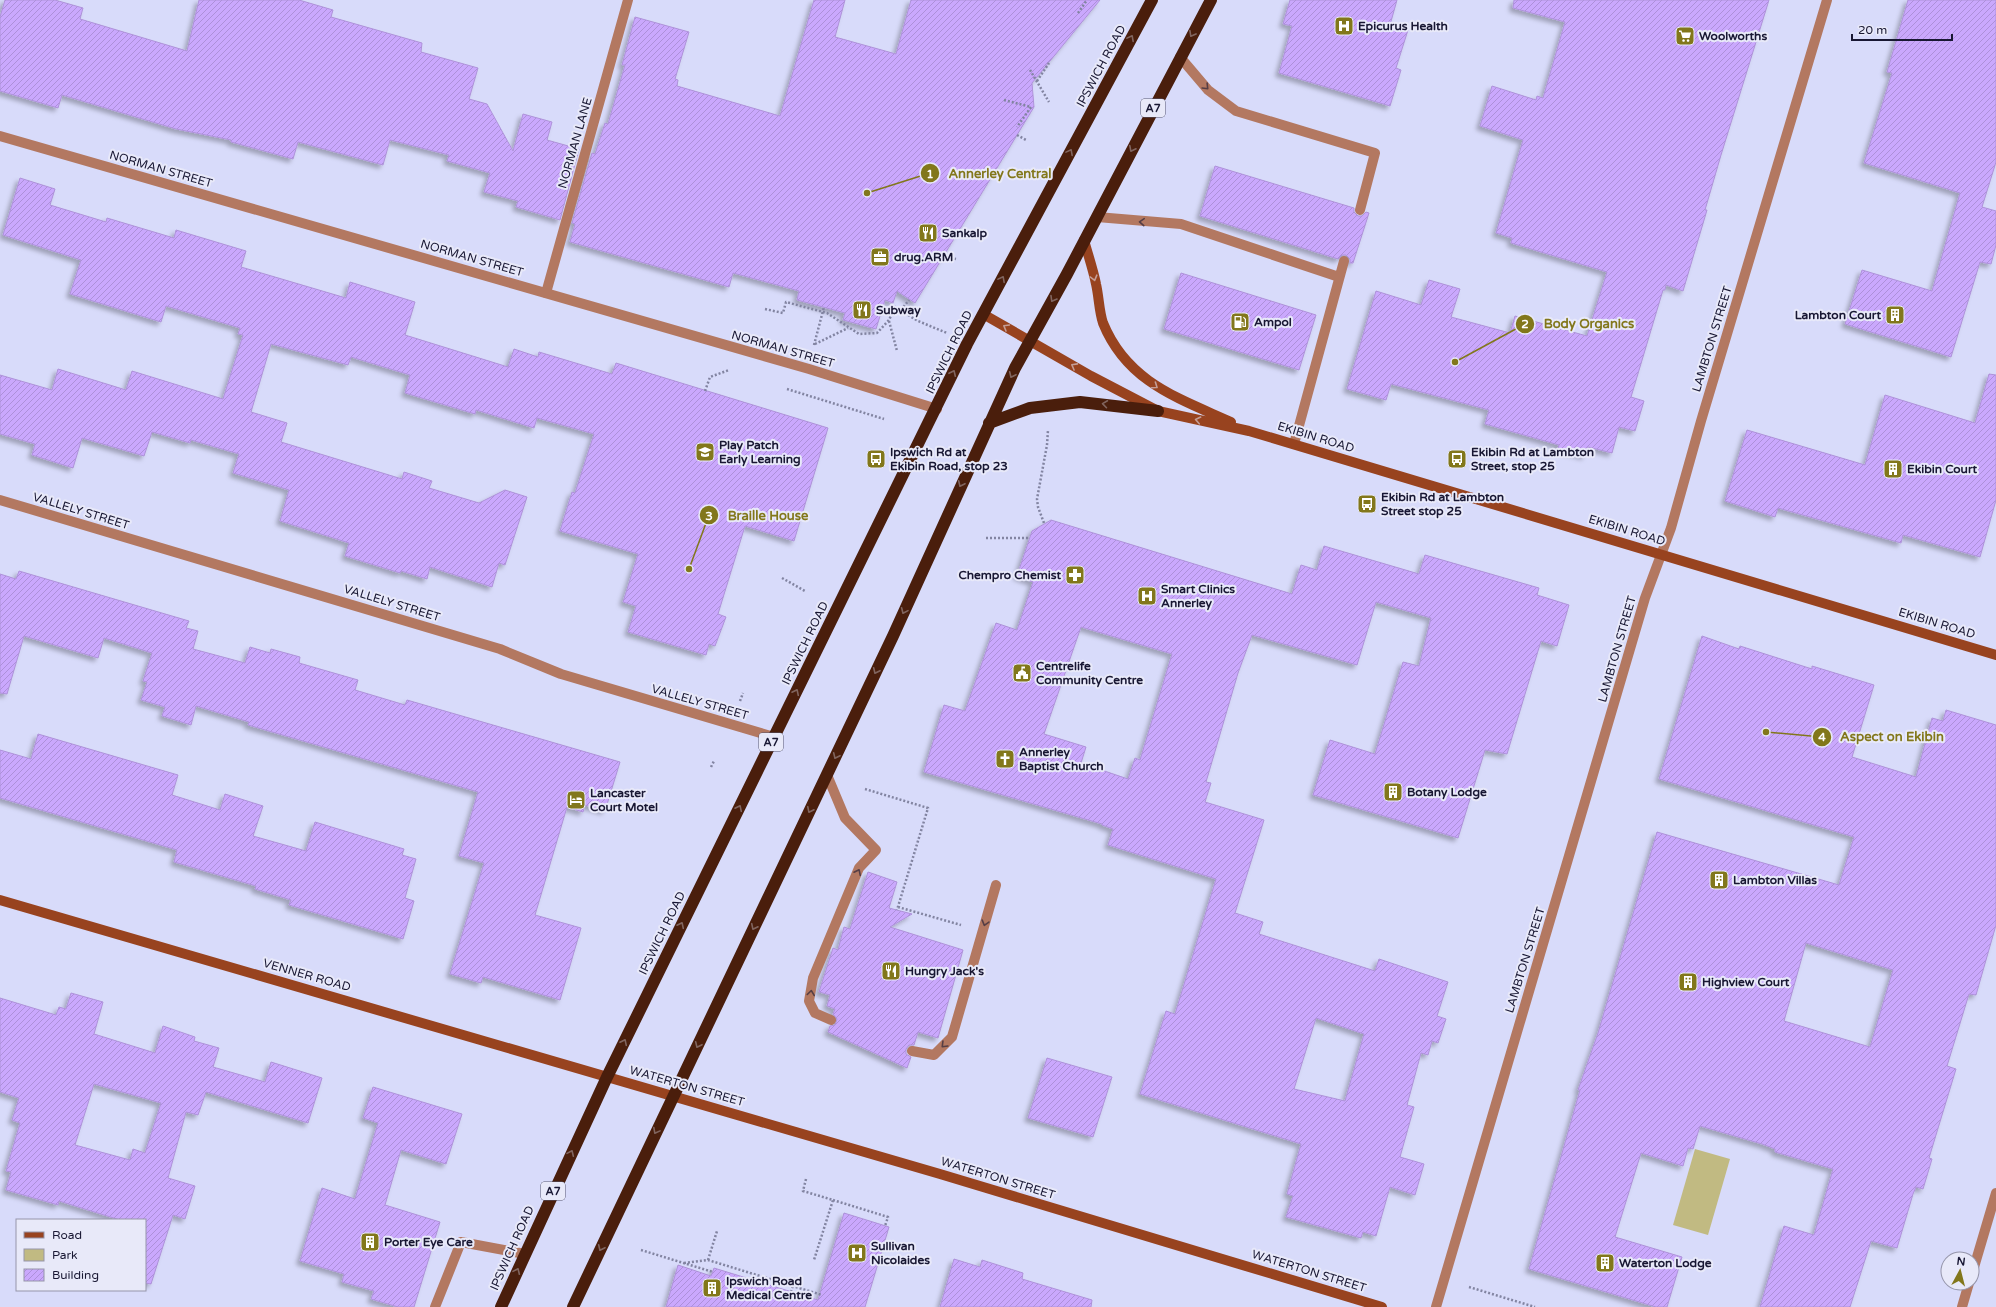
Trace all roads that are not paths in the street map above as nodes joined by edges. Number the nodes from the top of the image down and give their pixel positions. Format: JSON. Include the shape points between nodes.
{"nodes":[{"id":1,"x":628,"y":0,"type":"edge"},
{"id":2,"x":1152,"y":0,"type":"edge"},
{"id":3,"x":1211,"y":0,"type":"edge"},
{"id":4,"x":1828,"y":0,"type":"edge"},
{"id":5,"x":1180,"y":58,"type":"junction"},
{"id":6,"x":0,"y":136,"type":"edge"},
{"id":7,"x":1360,"y":210,"type":"dead end"},
{"id":8,"x":1097,"y":217,"type":"junction"},
{"id":9,"x":1084,"y":240,"type":"junction"},
{"id":10,"x":1344,"y":261,"type":"dead end"},
{"id":11,"x":1339,"y":277,"type":"junction"},
{"id":12,"x":546,"y":293,"type":"junction"},
{"id":13,"x":983,"y":314,"type":"junction"},
{"id":14,"x":1029,"y":340,"type":"junction"},
{"id":15,"x":937,"y":409,"type":"junction"},
{"id":16,"x":1158,"y":411,"type":"junction"},
{"id":17,"x":990,"y":423,"type":"junction"},
{"id":18,"x":1249,"y":431,"type":"junction"},
{"id":19,"x":1294,"y":444,"type":"junction"},
{"id":20,"x":0,"y":500,"type":"edge"},
{"id":21,"x":1662,"y":554,"type":"junction"},
{"id":22,"x":1996,"y":655,"type":"edge"},
{"id":23,"x":774,"y":737,"type":"junction"},
{"id":24,"x":827,"y":775,"type":"junction"},
{"id":25,"x":996,"y":885,"type":"dead end"},
{"id":26,"x":0,"y":900,"type":"edge"},
{"id":27,"x":831,"y":1020,"type":"dead end"},
{"id":28,"x":912,"y":1051,"type":"dead end"},
{"id":29,"x":607,"y":1076,"type":"junction"},
{"id":30,"x":674,"y":1096,"type":"junction"},
{"id":31,"x":1996,"y":1193,"type":"edge"},
{"id":32,"x":1979,"y":1251,"type":"edge"},
{"id":33,"x":525,"y":1254,"type":"junction"},
{"id":34,"x":1967,"y":1291,"type":"edge"},
{"id":35,"x":435,"y":1307,"type":"edge"},
{"id":36,"x":501,"y":1307,"type":"edge"},
{"id":37,"x":573,"y":1307,"type":"edge"},
{"id":38,"x":1382,"y":1307,"type":"edge"},
{"id":39,"x":1436,"y":1307,"type":"edge"},
{"id":40,"x":1962,"y":1307,"type":"edge"}],
"edges":[{"from":1,"to":12,"type":"street","name":"NORMAN LANE"},
{"from":13,"to":2,"type":"highway","name":"IPSWICH ROAD","number":"A7","one_way":true},
{"from":3,"to":5,"type":"highway","number":"A7","one_way":true},
{"from":4,"to":21,"type":"street","name":"LAMBTON STREET"},
{"from":5,"to":7,"type":"street","one_way":true,"via":[[1208,90],[1236,111],[1375,153]]},
{"from":5,"to":8,"type":"highway","number":"A7","one_way":true},
{"from":6,"to":12,"type":"street","name":"NORMAN STREET"},
{"from":8,"to":9,"type":"highway","number":"A7"},
{"from":11,"to":8,"type":"street","one_way":true,"via":[[1181,224]]},
{"from":9,"to":14,"type":"highway","number":"A7","one_way":true},
{"from":9,"to":18,"type":"street","name":"EKIBIN ROAD","one_way":true,"via":[[1103,322],[1124,360],[1160,390]]},
{"from":10,"to":11,"type":"street"},
{"from":11,"to":19,"type":"street"},
{"from":12,"to":15,"type":"street","name":"NORMAN STREET"},
{"from":14,"to":13,"type":"street","name":"EKIBIN ROAD","one_way":true},
{"from":15,"to":13,"type":"highway","name":"IPSWICH ROAD","number":"A7","one_way":true},
{"from":16,"to":14,"type":"street","name":"EKIBIN ROAD","one_way":true},
{"from":14,"to":17,"type":"highway","number":"A7","one_way":true},
{"from":23,"to":15,"type":"highway","name":"IPSWICH ROAD","number":"A7","one_way":true},
{"from":16,"to":17,"type":"highway","one_way":true,"via":[[1080,402],[1030,408]]},
{"from":18,"to":16,"type":"street","name":"EKIBIN ROAD","one_way":true},
{"from":17,"to":24,"type":"highway","number":"A7","one_way":true},
{"from":18,"to":19,"type":"street","name":"EKIBIN ROAD"},
{"from":19,"to":21,"type":"street","name":"EKIBIN ROAD"},
{"from":20,"to":23,"type":"street","name":"VALLELY STREET","via":[[500,649],[561,674]]},
{"from":21,"to":22,"type":"street","name":"EKIBIN ROAD"},
{"from":21,"to":39,"type":"street","name":"LAMBTON STREET","via":[[1645,598]]},
{"from":29,"to":23,"type":"highway","name":"IPSWICH ROAD","number":"A7","one_way":true},
{"from":27,"to":24,"type":"street","one_way":true,"via":[[815,1013],[810,1001],[813,978],[859,868],[876,850],[845,818]]},
{"from":24,"to":30,"type":"highway","number":"A7","one_way":true},
{"from":25,"to":28,"type":"street","one_way":true,"via":[[952,1037],[934,1055]]},
{"from":26,"to":29,"type":"street","name":"VENNER ROAD"},
{"from":29,"to":30,"type":"street","name":"WATERTON STREET"},
{"from":33,"to":29,"type":"highway","name":"IPSWICH ROAD","number":"A7","one_way":true},
{"from":30,"to":37,"type":"highway","number":"A7","one_way":true},
{"from":30,"to":38,"type":"street","name":"WATERTON STREET"},
{"from":31,"to":32,"type":"street"},
{"from":33,"to":35,"type":"street","via":[[461,1242]]},
{"from":36,"to":33,"type":"highway","name":"IPSWICH ROAD","number":"A7","one_way":true},
{"from":34,"to":40,"type":"street"}]}
